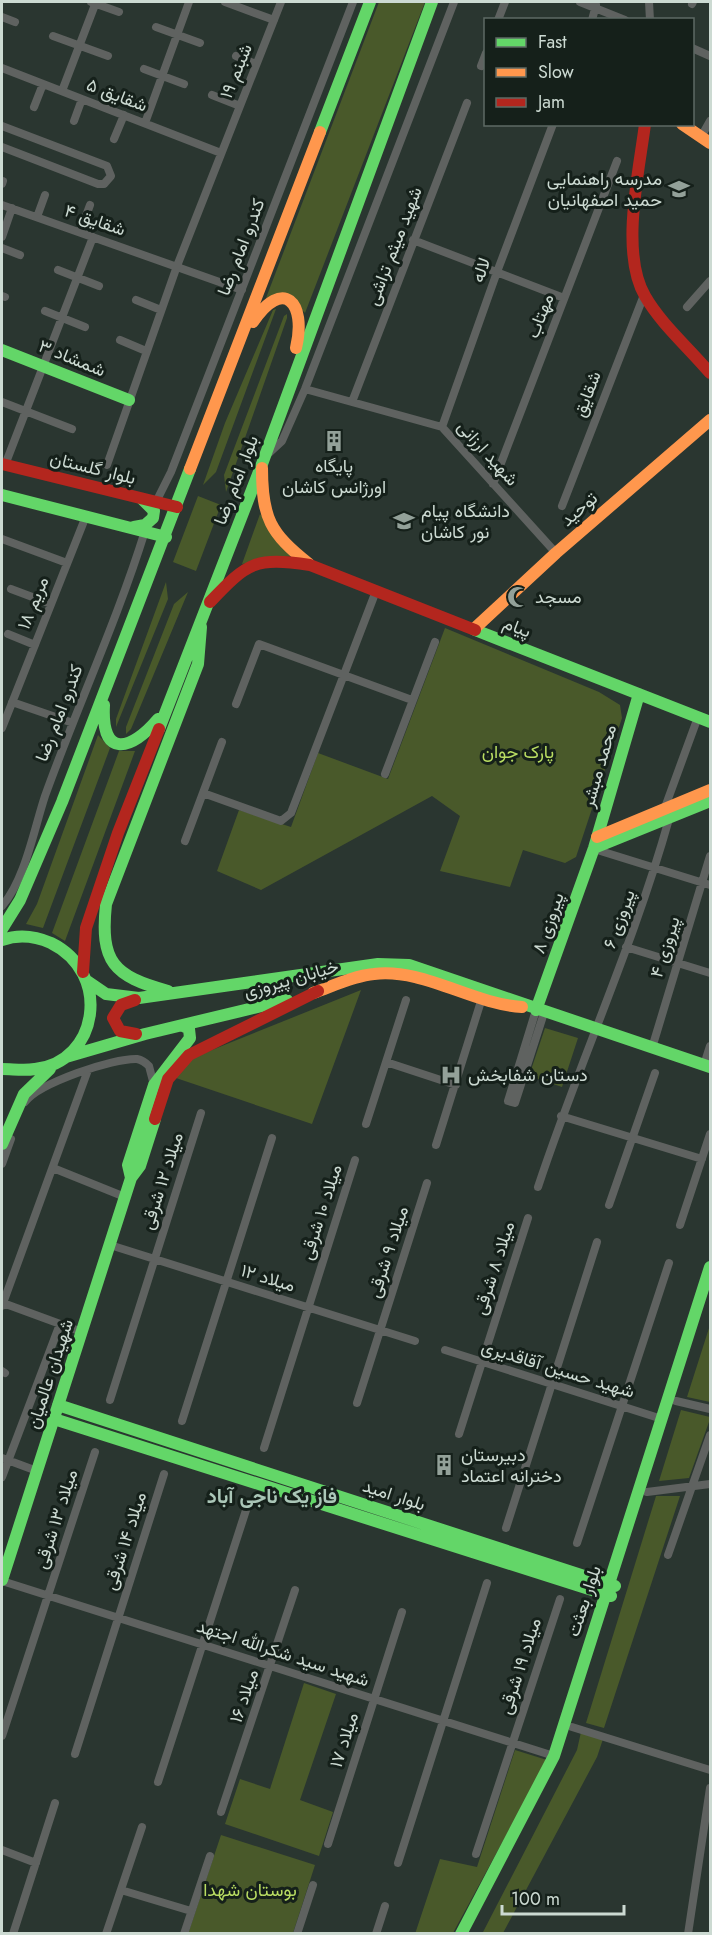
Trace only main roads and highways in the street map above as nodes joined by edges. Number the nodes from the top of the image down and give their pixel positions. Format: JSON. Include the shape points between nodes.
{"nodes":[{"id":1,"x":370,"y":2,"type":"edge"},
{"id":2,"x":430,"y":6,"type":"edge"},
{"id":3,"x":645,"y":126,"type":"edge"},
{"id":4,"x":685,"y":126,"type":"edge"},
{"id":5,"x":706,"y":140,"type":"edge"},
{"id":6,"x":2,"y":350,"type":"edge"},
{"id":7,"x":234,"y":356,"type":"junction"},
{"id":8,"x":711,"y":373,"type":"edge"},
{"id":9,"x":129,"y":400,"type":"road end"},
{"id":10,"x":279,"y":414,"type":"junction"},
{"id":11,"x":711,"y":420,"type":"edge"},
{"id":12,"x":263,"y":460,"type":"junction"},
{"id":13,"x":4,"y":464,"type":"edge"},
{"id":14,"x":2,"y":495,"type":"edge"},
{"id":15,"x":141,"y":498,"type":"junction"},
{"id":16,"x":177,"y":507,"type":"junction"},
{"id":17,"x":133,"y":527,"type":"junction"},
{"id":18,"x":166,"y":537,"type":"junction"},
{"id":19,"x":310,"y":565,"type":"junction"},
{"id":20,"x":205,"y":611,"type":"junction"},
{"id":21,"x":474,"y":629,"type":"junction"},
{"id":22,"x":104,"y":694,"type":"junction"},
{"id":23,"x":639,"y":694,"type":"junction"},
{"id":24,"x":165,"y":712,"type":"junction"},
{"id":25,"x":711,"y":722,"type":"edge"},
{"id":26,"x":711,"y":790,"type":"edge"},
{"id":27,"x":711,"y":801,"type":"edge"},
{"id":28,"x":692,"y":803,"type":"junction"},
{"id":29,"x":118,"y":833,"type":"junction"},
{"id":30,"x":595,"y":843,"type":"junction"},
{"id":31,"x":121,"y":864,"type":"junction"},
{"id":32,"x":2,"y":929,"type":"edge"},
{"id":33,"x":2,"y":940,"type":"edge"},
{"id":34,"x":85,"y":977,"type":"junction"},
{"id":35,"x":318,"y":991,"type":"junction"},
{"id":36,"x":175,"y":993,"type":"junction"},
{"id":37,"x":139,"y":998,"type":"junction"},
{"id":38,"x":535,"y":1010,"type":"junction"},
{"id":39,"x":183,"y":1026,"type":"junction"},
{"id":40,"x":145,"y":1034,"type":"junction"},
{"id":41,"x":61,"y":1060,"type":"junction"},
{"id":42,"x":709,"y":1066,"type":"edge"},
{"id":43,"x":2,"y":1069,"type":"edge"},
{"id":44,"x":2,"y":1144,"type":"edge"},
{"id":45,"x":131,"y":1178,"type":"junction"},
{"id":46,"x":711,"y":1267,"type":"edge"},
{"id":47,"x":711,"y":1294,"type":"edge"},
{"id":48,"x":58,"y":1406,"type":"junction"},
{"id":49,"x":54,"y":1419,"type":"junction"},
{"id":50,"x":355,"y":1508,"type":"junction"},
{"id":51,"x":2,"y":1581,"type":"edge"},
{"id":52,"x":610,"y":1590,"type":"junction"},
{"id":53,"x":461,"y":1934,"type":"edge"},
{"id":54,"x":470,"y":1934,"type":"edge"}],
"edges":[{"from":1,"to":7,"type":"main road"},
{"from":2,"to":10,"type":"main road","name":"بلوار امام رضا"},
{"from":3,"to":8,"type":"main road","via":[[634,262],[644,295]]},
{"from":4,"to":5,"type":"main road"},
{"from":6,"to":9,"type":"main road","name":"شمشاد ۳"},
{"from":7,"to":10,"type":"main road","via":[[267,303],[285,300],[297,310],[299,333]]},
{"from":7,"to":16,"type":"main road"},
{"from":10,"to":12,"type":"main road","name":"بلوار امام رضا"},
{"from":11,"to":21,"type":"main road","name":"توحید"},
{"from":12,"to":19,"type":"main road","via":[[261,500],[266,519],[284,544]]},
{"from":12,"to":20,"type":"main road","name":"بلوار امام رضا"},
{"from":13,"to":15,"type":"main road","name":"بلوار گلستان"},
{"from":14,"to":17,"type":"main road"},
{"from":15,"to":16,"type":"main road","name":"بلوار گلستان"},
{"from":15,"to":17,"type":"main road","via":[[154,512],[153,518],[145,525]]},
{"from":16,"to":18,"type":"main road"},
{"from":17,"to":18,"type":"main road"},
{"from":18,"to":22,"type":"main road"},
{"from":19,"to":20,"type":"main road","via":[[279,560],[256,562],[236,573]]},
{"from":19,"to":21,"type":"main road","name":"پیام"},
{"from":20,"to":24,"type":"main road","name":"بلوار امام رضا"},
{"from":20,"to":31,"type":"main road","via":[[198,664]]},
{"from":21,"to":23,"type":"main road","name":"پیام"},
{"from":22,"to":24,"type":"main road","via":[[104,728],[120,744],[136,741]]},
{"from":22,"to":32,"type":"main road","via":[[20,900]]},
{"from":23,"to":25,"type":"main road","name":"پیام"},
{"from":23,"to":30,"type":"main road","name":"محمد مبشر"},
{"from":24,"to":29,"type":"main road","name":"بلوار امام رضا"},
{"from":26,"to":28,"type":"main road"},
{"from":27,"to":28,"type":"main road"},
{"from":28,"to":30,"type":"main road"},
{"from":29,"to":31,"type":"main road"},
{"from":29,"to":34,"type":"main road","name":"بلوار امام رضا","via":[[86,927]]},
{"from":30,"to":38,"type":"main road","name":"پیروزی ۸"},
{"from":31,"to":36,"type":"main road","via":[[106,904],[102,932],[108,958],[124,976],[139,984]]},
{"from":33,"to":34,"type":"main road","via":[[20,936],[47,940],[70,954]]},
{"from":34,"to":37,"type":"main road","name":"خیابان پیروزی","via":[[106,994]]},
{"from":34,"to":41,"type":"main road","name":"بلوار امام رضا","via":[[92,1003],[90,1016],[81,1041]]},
{"from":35,"to":38,"type":"main road","name":"خیابان پیروزی","via":[[367,974],[383,973]]},
{"from":35,"to":39,"type":"main road","name":"خیابان پیروزی"},
{"from":35,"to":45,"type":"main road","via":[[189,1055],[178,1065],[168,1080],[140,1166]]},
{"from":36,"to":37,"type":"main road","name":"خیابان پیروزی"},
{"from":36,"to":38,"type":"main road","name":"خیابان پیروزی","via":[[393,963],[486,990]]},
{"from":37,"to":40,"type":"main road","via":[[117,1009],[113,1023],[122,1032]]},
{"from":38,"to":42,"type":"main road","name":"خیابان پیروزی"},
{"from":39,"to":40,"type":"main road","name":"خیابان پیروزی"},
{"from":39,"to":45,"type":"main road","via":[[190,1032],[188,1043],[154,1085],[128,1165]]},
{"from":40,"to":41,"type":"main road","name":"خیابان پیروزی"},
{"from":41,"to":43,"type":"main road","name":"خیابان پیروزی","via":[[43,1070]]},
{"from":41,"to":44,"type":"main road","via":[[24,1095]]},
{"from":45,"to":48,"type":"main road","name":"شهیدان عالمیان"},
{"from":46,"to":52,"type":"main road","name":"بلوار بعثت"},
{"from":47,"to":52,"type":"main road","name":"بلوار بعثت","via":[[647,1492]]},
{"from":48,"to":49,"type":"main road","name":"شهیدان عالمیان"},
{"from":48,"to":50,"type":"main road","name":"بلوار امید"},
{"from":49,"to":50,"type":"main road","name":"بلوار امید"},
{"from":49,"to":51,"type":"main road","name":"شهیدان عالمیان"},
{"from":50,"to":52,"type":"main road","name":"بلوار امید"},
{"from":52,"to":53,"type":"main road","name":"بلوار بعثت","via":[[554,1756]]},
{"from":52,"to":54,"type":"main road","name":"بلوار بعثت","via":[[561,1759]]}]}
